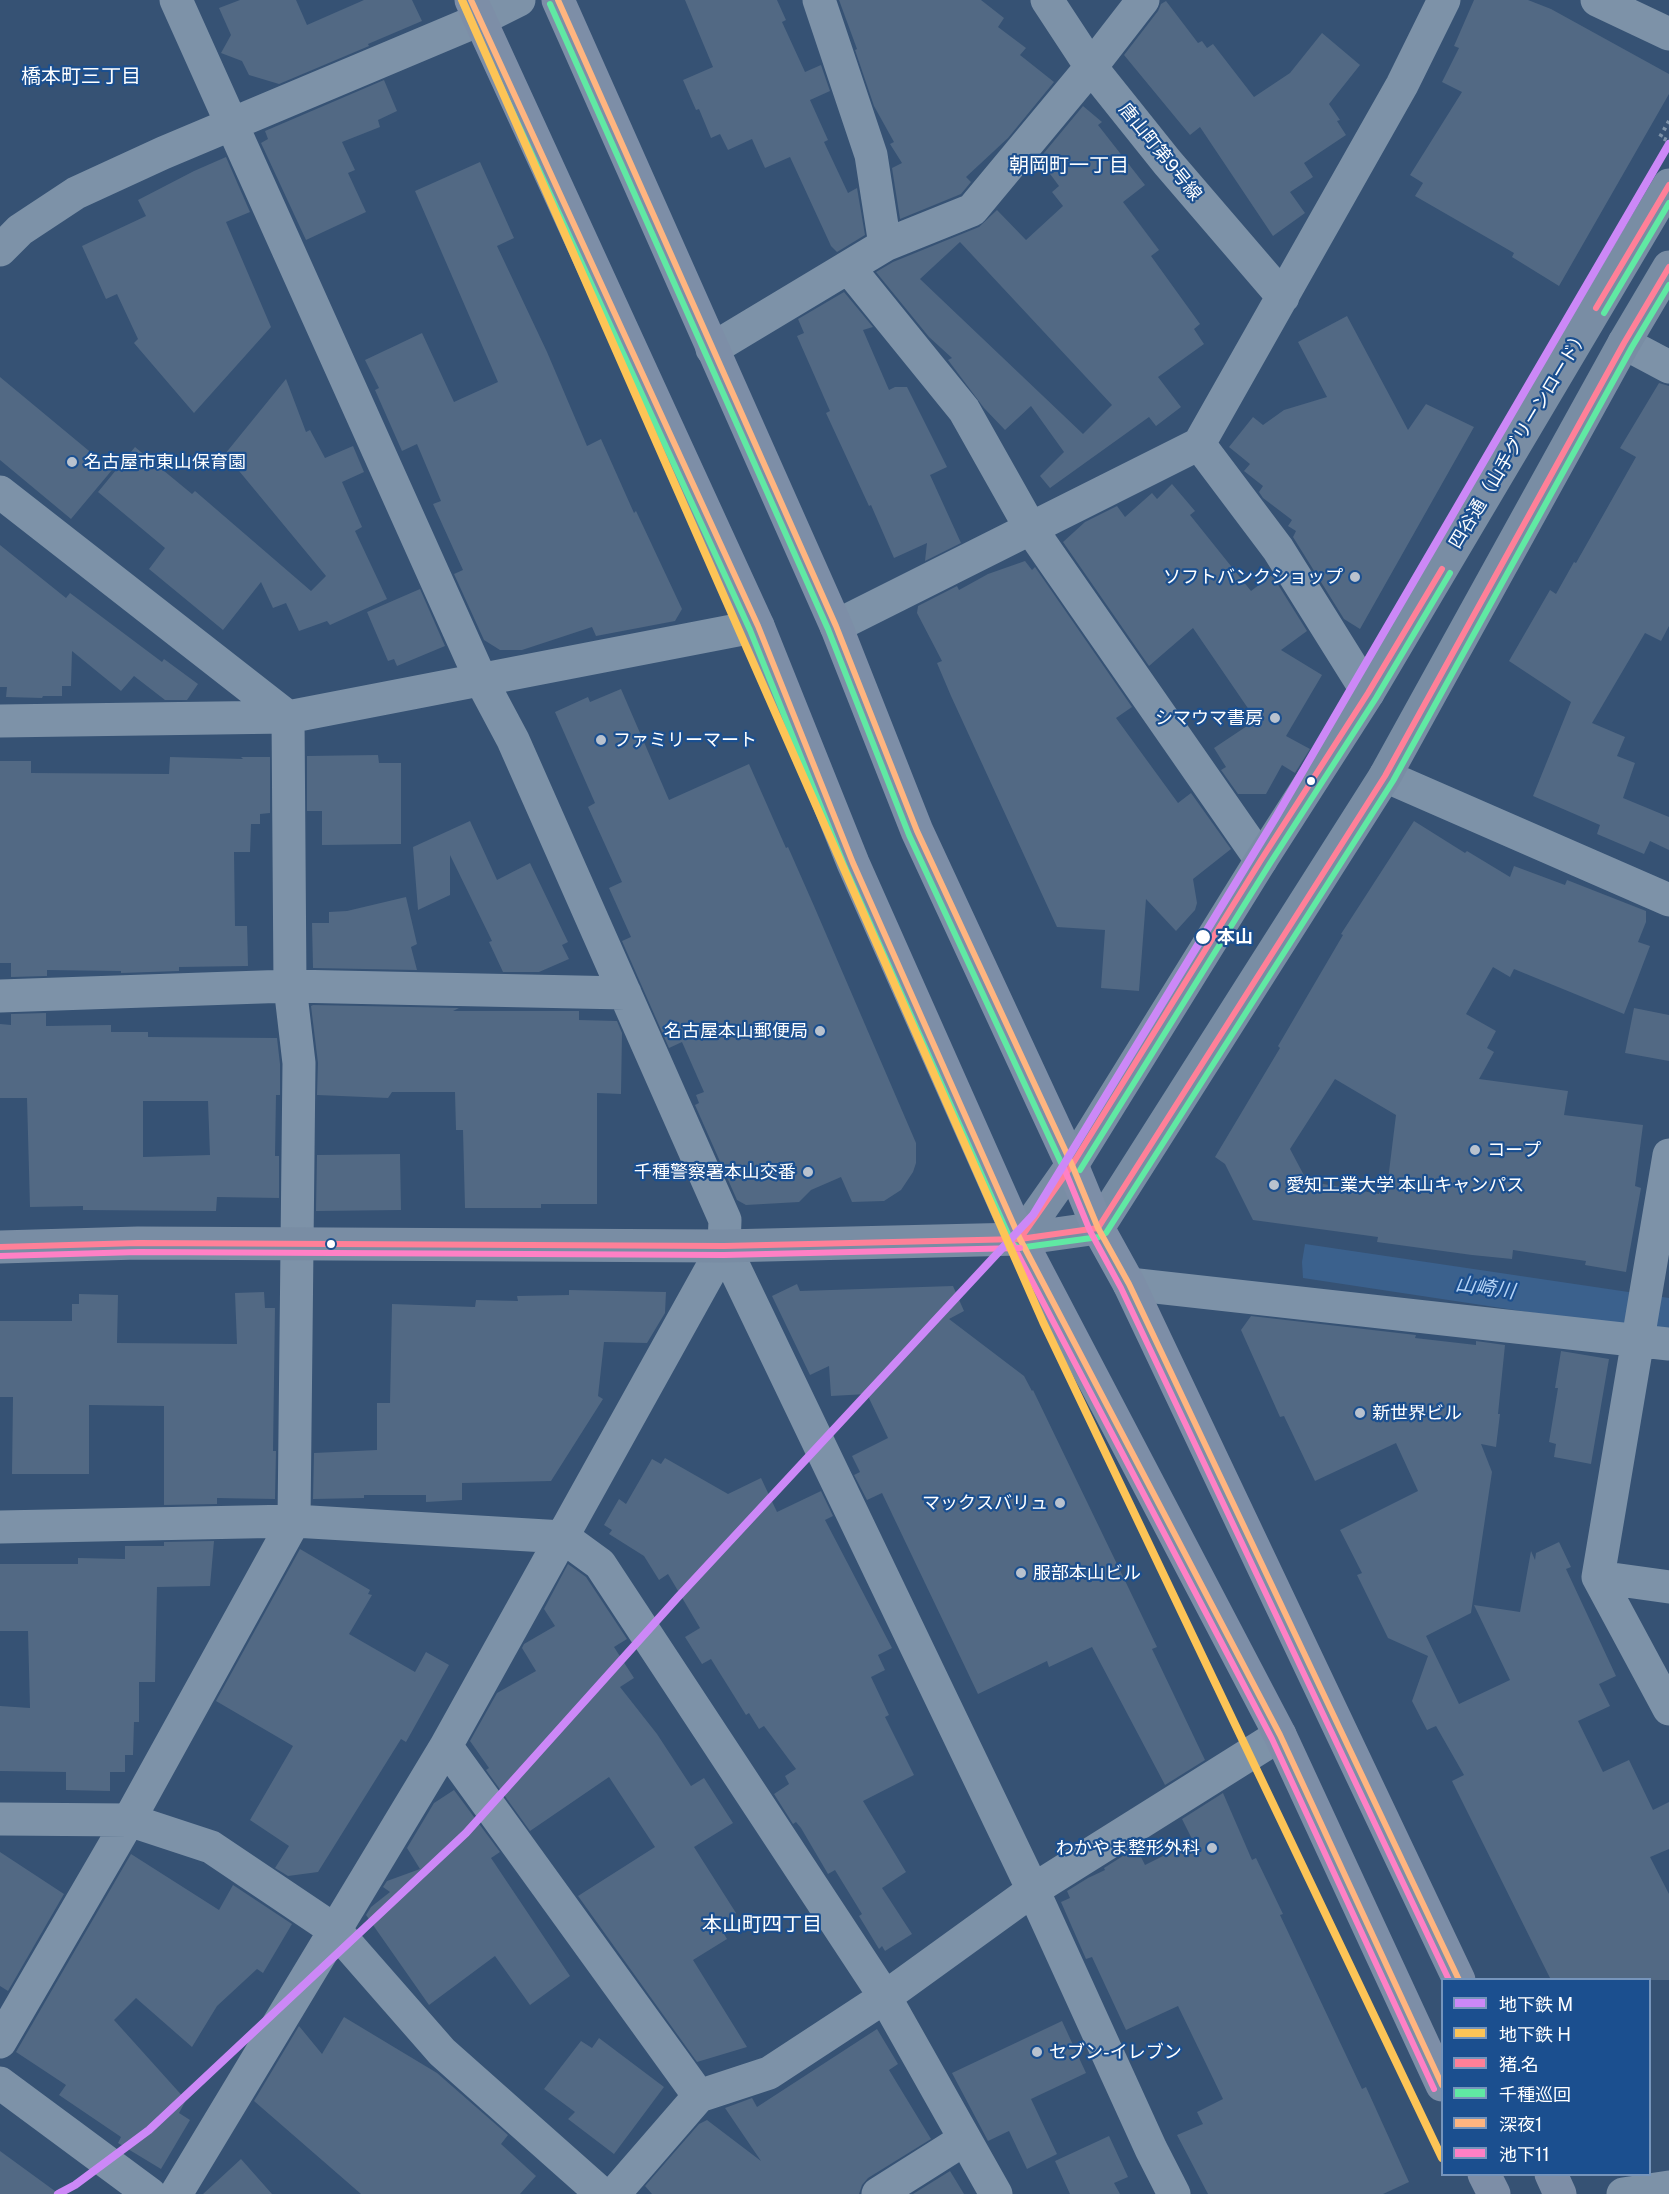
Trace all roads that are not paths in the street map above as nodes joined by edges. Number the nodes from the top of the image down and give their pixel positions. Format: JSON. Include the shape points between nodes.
{"nodes":[{"id":1,"x":176,"y":0,"type":"edge"},
{"id":2,"x":519,"y":0,"type":"edge"},
{"id":3,"x":558,"y":0,"type":"edge"},
{"id":4,"x":819,"y":0,"type":"edge"},
{"id":5,"x":1047,"y":0,"type":"edge"},
{"id":6,"x":1143,"y":0,"type":"edge"},
{"id":7,"x":1444,"y":0,"type":"edge"},
{"id":8,"x":1596,"y":0,"type":"edge"},
{"id":9,"x":475,"y":10,"type":"edge"},
{"id":10,"x":1669,"y":34,"type":"edge"},
{"id":11,"x":1091,"y":67,"type":"junction"},
{"id":12,"x":233,"y":124,"type":"junction"},
{"id":13,"x":1669,"y":185,"type":"edge"},
{"id":14,"x":885,"y":245,"type":"junction"},
{"id":15,"x":0,"y":250,"type":"edge"},
{"id":16,"x":848,"y":267,"type":"junction"},
{"id":17,"x":1669,"y":267,"type":"edge"},
{"id":18,"x":1283,"y":297,"type":"junction"},
{"id":19,"x":1624,"y":343,"type":"junction"},
{"id":20,"x":712,"y":349,"type":"junction"},
{"id":21,"x":1669,"y":367,"type":"edge"},
{"id":22,"x":1199,"y":444,"type":"junction"},
{"id":23,"x":0,"y":492,"type":"edge"},
{"id":24,"x":1031,"y":529,"type":"junction"},
{"id":25,"x":758,"y":626,"type":"junction"},
{"id":26,"x":836,"y":626,"type":"junction"},
{"id":27,"x":481,"y":680,"type":"junction"},
{"id":28,"x":1368,"y":693,"type":"junction"},
{"id":29,"x":288,"y":717,"type":"junction"},
{"id":30,"x":0,"y":721,"type":"edge"},
{"id":31,"x":1385,"y":776,"type":"junction"},
{"id":32,"x":1261,"y":860,"type":"junction"},
{"id":33,"x":1669,"y":900,"type":"edge"},
{"id":34,"x":290,"y":987,"type":"junction"},
{"id":35,"x":625,"y":993,"type":"junction"},
{"id":36,"x":0,"y":996,"type":"edge"},
{"id":37,"x":1669,"y":1155,"type":"edge"},
{"id":38,"x":1072,"y":1165,"type":"junction"},
{"id":39,"x":1098,"y":1228,"type":"junction"},
{"id":40,"x":1020,"y":1239,"type":"junction"},
{"id":41,"x":297,"y":1243,"type":"junction"},
{"id":42,"x":724,"y":1246,"type":"junction"},
{"id":43,"x":0,"y":1247,"type":"edge"},
{"id":44,"x":1129,"y":1284,"type":"junction"},
{"id":45,"x":1636,"y":1339,"type":"junction"},
{"id":46,"x":1669,"y":1344,"type":"edge"},
{"id":47,"x":294,"y":1521,"type":"junction"},
{"id":48,"x":0,"y":1527,"type":"edge"},
{"id":49,"x":563,"y":1537,"type":"junction"},
{"id":50,"x":1598,"y":1577,"type":"junction"},
{"id":51,"x":1669,"y":1587,"type":"edge"},
{"id":52,"x":1669,"y":1709,"type":"edge"},
{"id":53,"x":1280,"y":1735,"type":"junction"},
{"id":54,"x":446,"y":1746,"type":"junction"},
{"id":55,"x":0,"y":1819,"type":"edge"},
{"id":56,"x":129,"y":1820,"type":"junction"},
{"id":57,"x":1033,"y":1890,"type":"junction"},
{"id":58,"x":336,"y":1931,"type":"junction"},
{"id":59,"x":1458,"y":1978,"type":"edge"},
{"id":60,"x":885,"y":1997,"type":"junction"},
{"id":61,"x":0,"y":2042,"type":"edge"},
{"id":62,"x":1441,"y":2081,"type":"edge"},
{"id":63,"x":0,"y":2083,"type":"edge"},
{"id":64,"x":699,"y":2096,"type":"junction"},
{"id":65,"x":966,"y":2139,"type":"junction"},
{"id":66,"x":1485,"y":2176,"type":"edge"},
{"id":67,"x":1551,"y":2176,"type":"edge"},
{"id":68,"x":1669,"y":2187,"type":"edge"},
{"id":69,"x":150,"y":2194,"type":"edge"},
{"id":70,"x":176,"y":2194,"type":"edge"},
{"id":71,"x":602,"y":2194,"type":"edge"},
{"id":72,"x":614,"y":2194,"type":"edge"},
{"id":73,"x":878,"y":2194,"type":"edge"},
{"id":74,"x":996,"y":2194,"type":"edge"},
{"id":75,"x":1174,"y":2194,"type":"edge"},
{"id":76,"x":1494,"y":2194,"type":"edge"},
{"id":77,"x":1560,"y":2194,"type":"edge"},
{"id":78,"x":1623,"y":2194,"type":"edge"}],
"edges":[{"from":1,"to":12,"type":"street"},
{"from":2,"to":9,"type":"street"},
{"from":3,"to":20,"type":"main road"},
{"from":4,"to":14,"type":"street","via":[[871,156]]},
{"from":5,"to":11,"type":"street","name":"唐山町第9号線"},
{"from":6,"to":11,"type":"street"},
{"from":7,"to":18,"type":"street","via":[[1402,86]]},
{"from":8,"to":10,"type":"street"},
{"from":9,"to":12,"type":"street"},
{"from":9,"to":25,"type":"main road"},
{"from":11,"to":14,"type":"street","via":[[972,210]]},
{"from":11,"to":18,"type":"street","name":"唐山町第9号線"},
{"from":12,"to":15,"type":"street","via":[[76,193],[20,230]]},
{"from":12,"to":27,"type":"street"},
{"from":13,"to":28,"type":"street","name":"四谷通（山手グリーンロード）"},
{"from":14,"to":16,"type":"street"},
{"from":16,"to":20,"type":"street"},
{"from":16,"to":24,"type":"street","via":[[964,410]]},
{"from":17,"to":19,"type":"street"},
{"from":18,"to":22,"type":"street"},
{"from":19,"to":21,"type":"street"},
{"from":19,"to":31,"type":"street"},
{"from":20,"to":26,"type":"main road"},
{"from":22,"to":24,"type":"street"},
{"from":22,"to":28,"type":"street","via":[[1278,549]]},
{"from":23,"to":29,"type":"street"},
{"from":24,"to":26,"type":"street"},
{"from":24,"to":32,"type":"street"},
{"from":25,"to":27,"type":"street"},
{"from":25,"to":40,"type":"main road","via":[[853,863]]},
{"from":26,"to":38,"type":"main road","via":[[917,831]]},
{"from":27,"to":29,"type":"street"},
{"from":27,"to":35,"type":"street","via":[[513,740]]},
{"from":28,"to":32,"type":"street","name":"四谷通（山手グリーンロード）"},
{"from":29,"to":30,"type":"street"},
{"from":29,"to":34,"type":"street"},
{"from":31,"to":33,"type":"street"},
{"from":31,"to":39,"type":"street"},
{"from":32,"to":38,"type":"street","name":"四谷通（山手グリーンロード）"},
{"from":34,"to":35,"type":"street"},
{"from":34,"to":36,"type":"street"},
{"from":34,"to":41,"type":"street","via":[[299,1063]]},
{"from":35,"to":42,"type":"street","via":[[725,1220]]},
{"from":37,"to":45,"type":"street"},
{"from":38,"to":39,"type":"main road"},
{"from":38,"to":40,"type":"street","name":"四谷通（山手グリーンロード）"},
{"from":39,"to":40,"type":"street"},
{"from":39,"to":44,"type":"main road"},
{"from":40,"to":42,"type":"street"},
{"from":40,"to":53,"type":"main road"},
{"from":41,"to":42,"type":"street"},
{"from":41,"to":43,"type":"street"},
{"from":41,"to":47,"type":"street"},
{"from":42,"to":49,"type":"street"},
{"from":42,"to":57,"type":"street"},
{"from":44,"to":45,"type":"street"},
{"from":44,"to":59,"type":"main road"},
{"from":45,"to":46,"type":"street"},
{"from":45,"to":50,"type":"street"},
{"from":47,"to":48,"type":"street"},
{"from":47,"to":49,"type":"street"},
{"from":47,"to":56,"type":"street"},
{"from":49,"to":54,"type":"street"},
{"from":49,"to":60,"type":"street","via":[[600,1564]]},
{"from":50,"to":51,"type":"street"},
{"from":50,"to":52,"type":"street"},
{"from":53,"to":57,"type":"street"},
{"from":53,"to":62,"type":"main road"},
{"from":54,"to":58,"type":"street"},
{"from":54,"to":64,"type":"street"},
{"from":55,"to":56,"type":"street"},
{"from":56,"to":58,"type":"street","via":[[211,1847]]},
{"from":56,"to":61,"type":"street"},
{"from":57,"to":60,"type":"street"},
{"from":57,"to":75,"type":"street"},
{"from":58,"to":70,"type":"street"},
{"from":58,"to":71,"type":"street","via":[[442,2052]]},
{"from":60,"to":64,"type":"street","via":[[769,2073]]},
{"from":60,"to":65,"type":"street"},
{"from":63,"to":69,"type":"street"},
{"from":64,"to":72,"type":"street"},
{"from":65,"to":73,"type":"street"},
{"from":65,"to":74,"type":"street"},
{"from":66,"to":76,"type":"main road"},
{"from":67,"to":77,"type":"main road"},
{"from":68,"to":78,"type":"street"}]}
